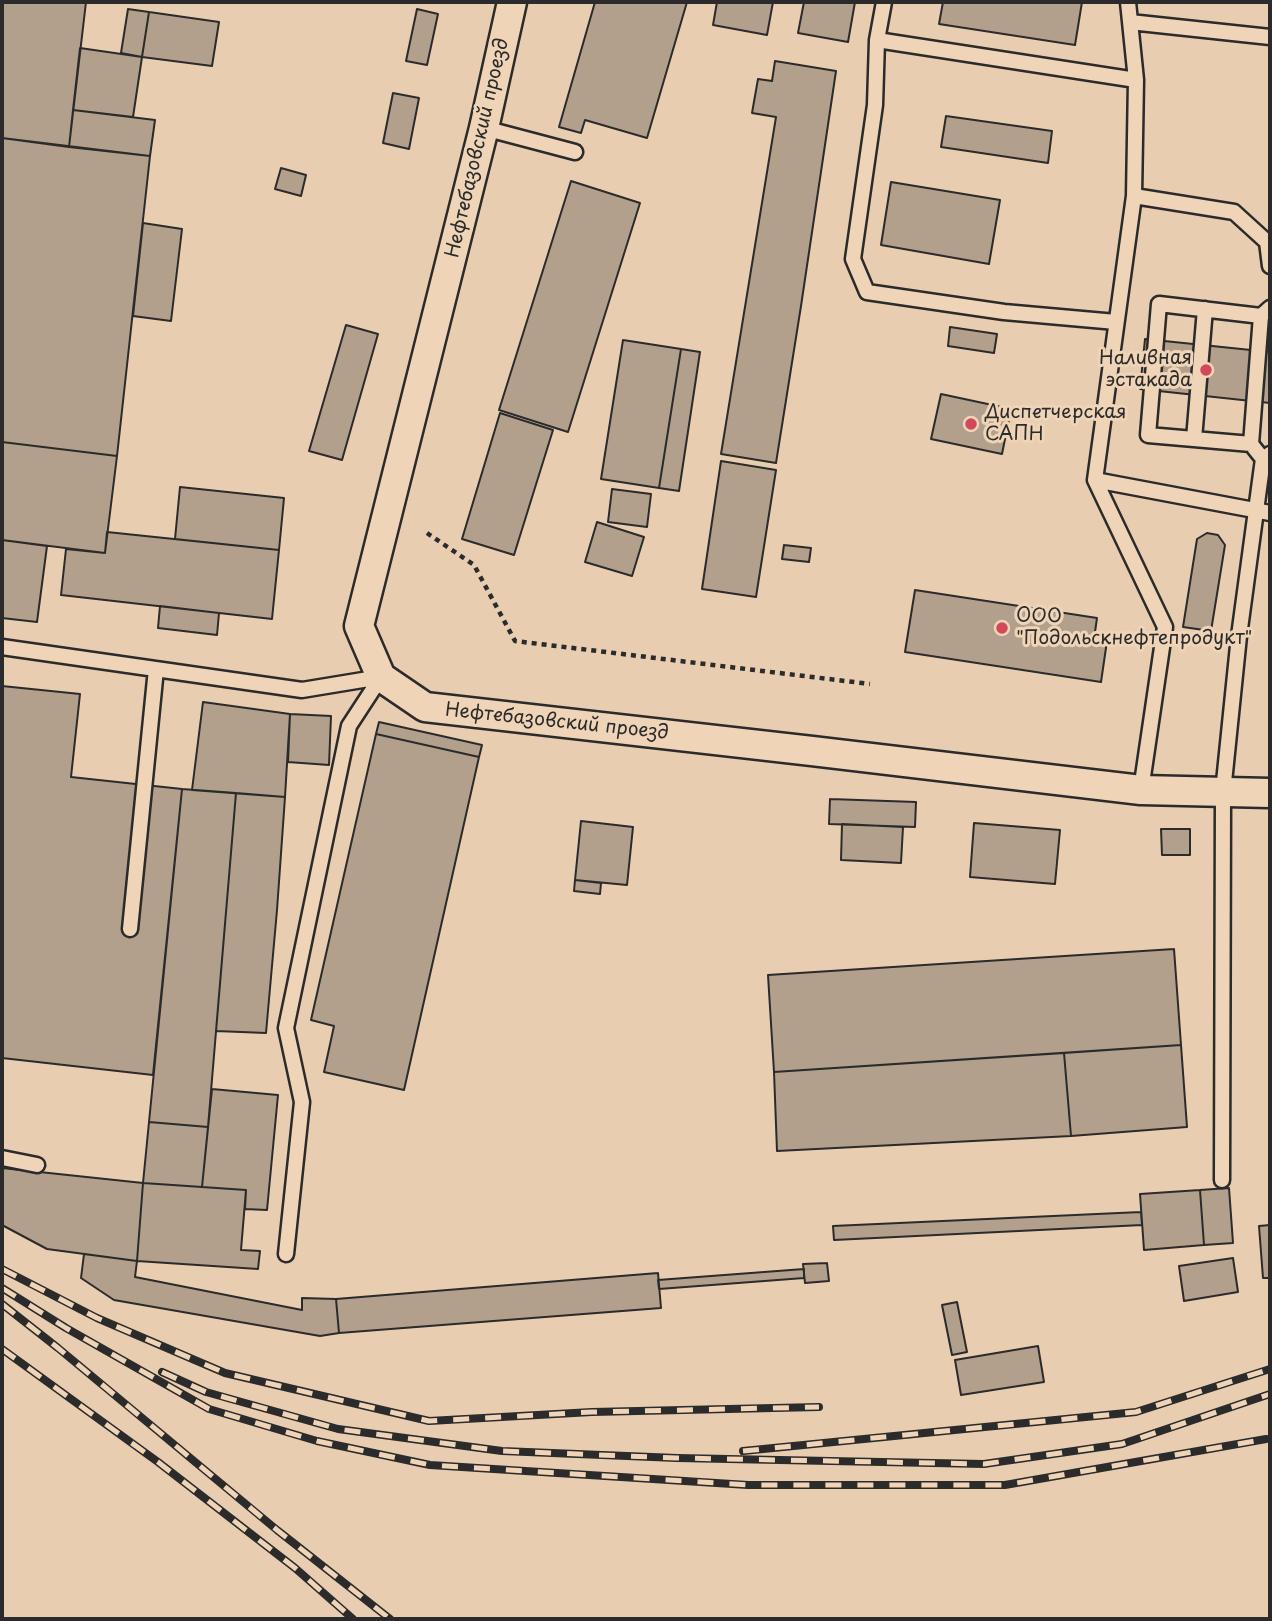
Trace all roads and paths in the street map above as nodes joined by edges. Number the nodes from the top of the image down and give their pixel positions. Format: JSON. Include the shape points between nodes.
{"nodes":[{"id":1,"x":512,"y":2,"type":"edge"},
{"id":2,"x":884,"y":2,"type":"edge"},
{"id":3,"x":1128,"y":2,"type":"edge"},
{"id":4,"x":1130,"y":22,"type":"junction"},
{"id":5,"x":1270,"y":37,"type":"edge"},
{"id":6,"x":877,"y":40,"type":"junction"},
{"id":7,"x":1136,"y":80,"type":"junction"},
{"id":8,"x":484,"y":128,"type":"junction"},
{"id":9,"x":575,"y":152,"type":"dead end"},
{"id":10,"x":1134,"y":196,"type":"junction"},
{"id":11,"x":1270,"y":267,"type":"edge"},
{"id":12,"x":1205,"y":309,"type":"junction"},
{"id":13,"x":1266,"y":312,"type":"edge"},
{"id":14,"x":1116,"y":322,"type":"junction"},
{"id":15,"x":1194,"y":439,"type":"junction"},
{"id":16,"x":1251,"y":444,"type":"junction"},
{"id":17,"x":1267,"y":456,"type":"edge"},
{"id":18,"x":1095,"y":480,"type":"junction"},
{"id":19,"x":1264,"y":512,"type":"edge"},
{"id":20,"x":427,"y":533,"type":"dead end"},
{"id":21,"x":2,"y":647,"type":"edge"},
{"id":22,"x":156,"y":669,"type":"junction"},
{"id":23,"x":381,"y":677,"type":"junction"},
{"id":24,"x":870,"y":684,"type":"dead end"},
{"id":25,"x":1141,"y":790,"type":"junction"},
{"id":26,"x":1223,"y":792,"type":"junction"},
{"id":27,"x":1270,"y":793,"type":"edge"},
{"id":28,"x":131,"y":929,"type":"dead end"},
{"id":29,"x":2,"y":1158,"type":"edge"},
{"id":30,"x":37,"y":1164,"type":"dead end"},
{"id":31,"x":1222,"y":1181,"type":"dead end"},
{"id":32,"x":286,"y":1254,"type":"dead end"}],
"edges":[{"from":1,"to":8,"type":"street","name":"Нефтебазовский проезд"},
{"from":2,"to":6,"type":"lane"},
{"from":3,"to":4,"type":"lane"},
{"from":4,"to":5,"type":"lane"},
{"from":4,"to":7,"type":"lane"},
{"from":6,"to":7,"type":"lane"},
{"from":6,"to":14,"type":"lane","via":[[875,105],[853,259],[867,292]]},
{"from":7,"to":10,"type":"lane"},
{"from":8,"to":9,"type":"lane"},
{"from":8,"to":23,"type":"street","name":"Нефтебазовский проезд","via":[[359,626]]},
{"from":10,"to":11,"type":"lane","via":[[1234,212],[1267,242]]},
{"from":10,"to":14,"type":"lane"},
{"from":12,"to":13,"type":"lane"},
{"from":12,"to":15,"type":"lane"},
{"from":12,"to":15,"type":"lane","via":[[1159,304],[1149,422],[1148,435]]},
{"from":13,"to":16,"type":"lane"},
{"from":14,"to":18,"type":"lane"},
{"from":15,"to":16,"type":"lane"},
{"from":16,"to":17,"type":"lane"},
{"from":17,"to":19,"type":"lane"},
{"from":18,"to":19,"type":"lane"},
{"from":18,"to":25,"type":"lane","via":[[1166,627]]},
{"from":19,"to":26,"type":"lane","via":[[1239,636]]},
{"from":20,"to":24,"type":"path","via":[[474,565],[515,641]]},
{"from":21,"to":22,"type":"lane"},
{"from":22,"to":23,"type":"lane","via":[[302,690]]},
{"from":22,"to":28,"type":"lane"},
{"from":23,"to":25,"type":"street","name":"Нефтебазовский проезд","via":[[425,707]]},
{"from":23,"to":32,"type":"lane","via":[[348,726],[286,1028],[302,1102]]},
{"from":25,"to":26,"type":"street","name":"Нефтебазовский проезд"},
{"from":26,"to":27,"type":"street","name":"Нефтебазовский проезд"},
{"from":26,"to":31,"type":"lane"},
{"from":29,"to":30,"type":"lane"}]}
